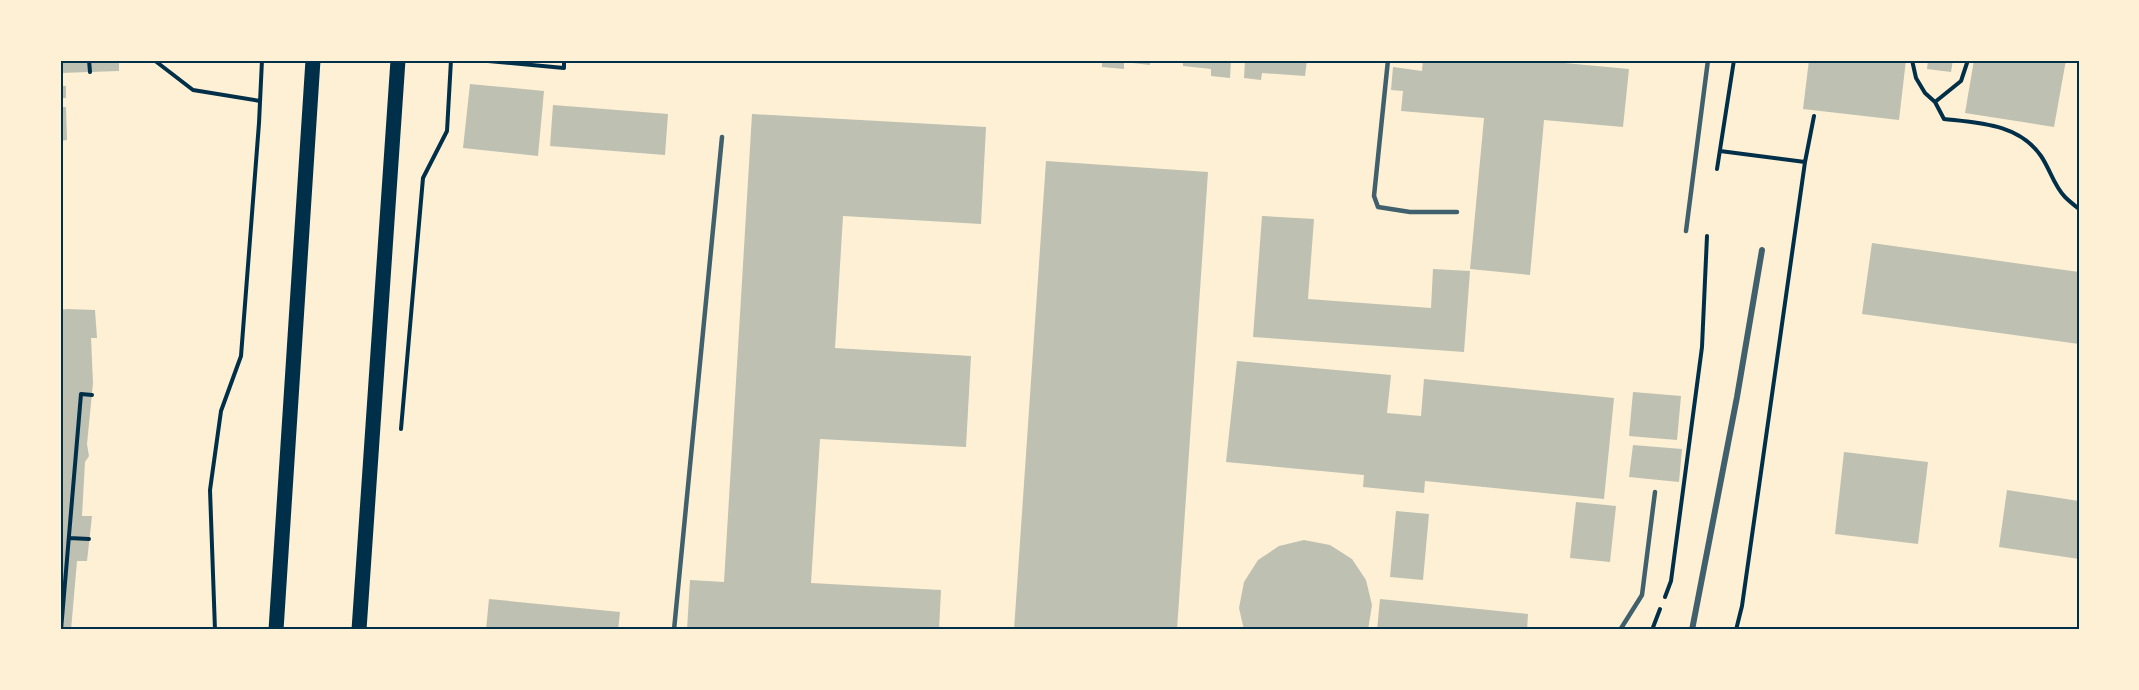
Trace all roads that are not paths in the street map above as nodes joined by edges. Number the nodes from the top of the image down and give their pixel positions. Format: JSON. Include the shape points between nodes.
{"nodes":[{"id":1,"x":313,"y":60,"type":"edge"},
{"id":2,"x":398,"y":60,"type":"edge"},
{"id":3,"x":1388,"y":60,"type":"edge"},
{"id":4,"x":1708,"y":60,"type":"edge"},
{"id":5,"x":722,"y":136,"type":"dead end"},
{"id":6,"x":1457,"y":212,"type":"dead end"},
{"id":7,"x":1686,"y":231,"type":"dead end"},
{"id":8,"x":1762,"y":250,"type":"dead end"},
{"id":9,"x":1655,"y":492,"type":"dead end"},
{"id":10,"x":276,"y":630,"type":"edge"},
{"id":11,"x":359,"y":630,"type":"edge"},
{"id":12,"x":674,"y":630,"type":"edge"},
{"id":13,"x":1620,"y":630,"type":"edge"},
{"id":14,"x":1692,"y":630,"type":"edge"}],
"edges":[{"from":1,"to":10,"type":"main road"},
{"from":2,"to":11,"type":"main road"},
{"from":3,"to":6,"type":"lane","via":[[1374,196],[1378,207]]},
{"from":4,"to":7,"type":"lane"},
{"from":5,"to":12,"type":"lane"},
{"from":8,"to":14,"type":"street"},
{"from":9,"to":13,"type":"lane","via":[[1642,595]]}]}
